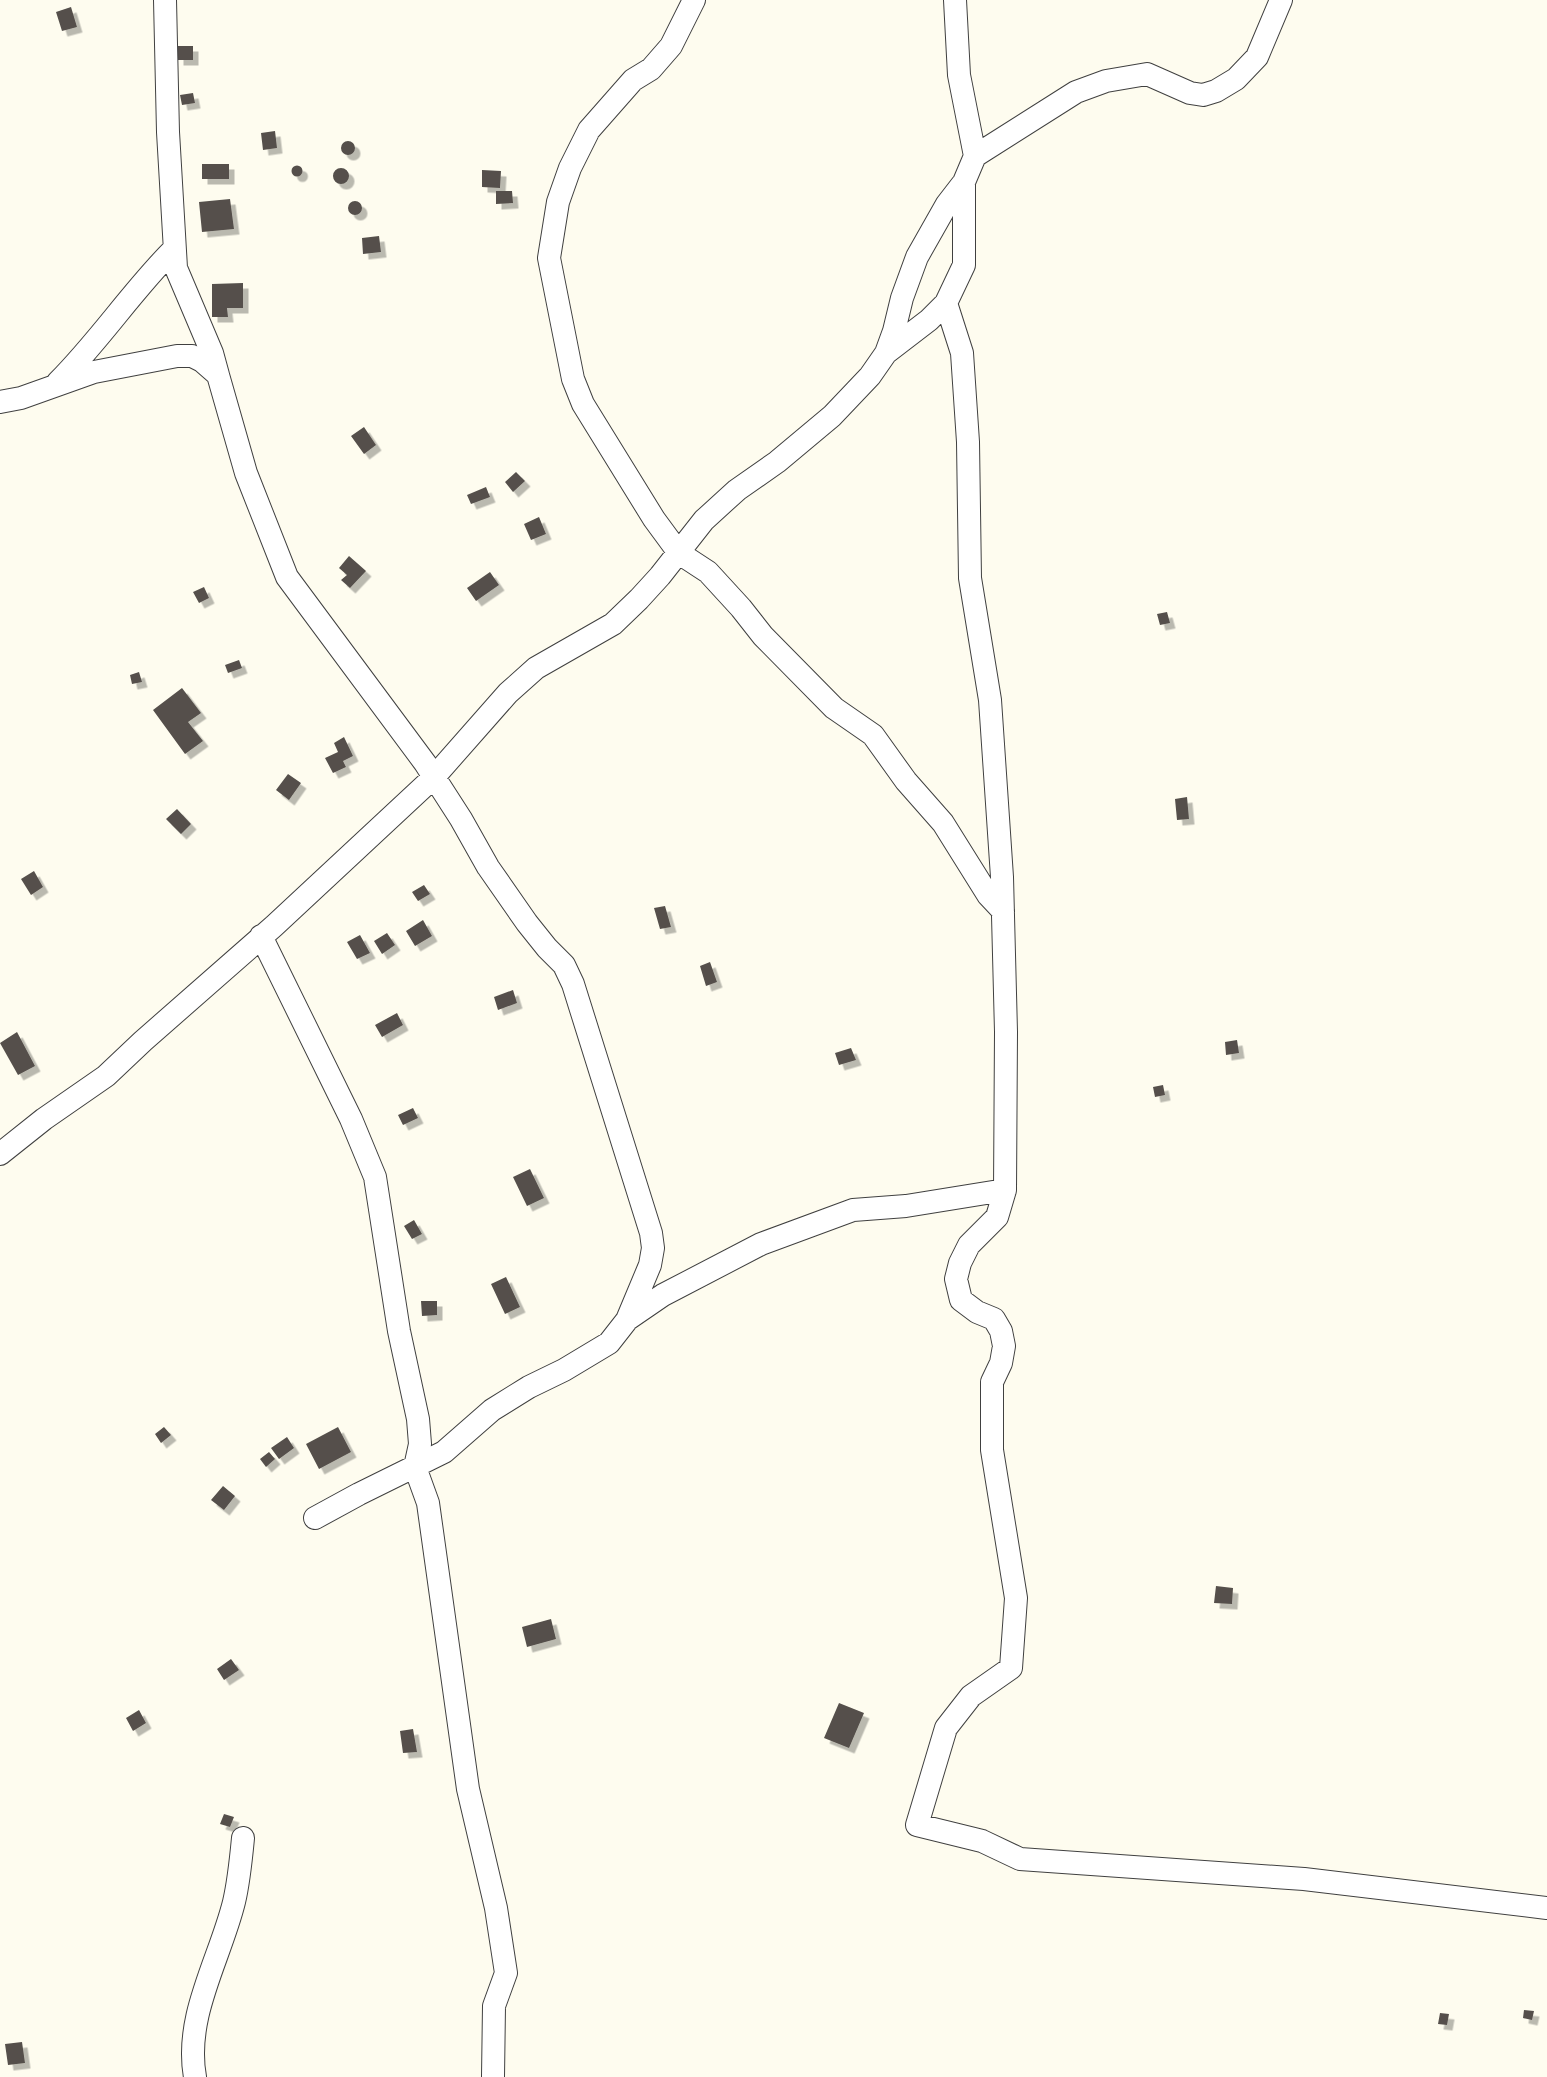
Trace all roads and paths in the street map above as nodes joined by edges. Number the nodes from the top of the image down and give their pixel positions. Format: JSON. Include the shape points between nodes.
{"nodes":[{"id":1,"x":165,"y":0,"type":"edge"},
{"id":2,"x":694,"y":0,"type":"edge"},
{"id":3,"x":956,"y":0,"type":"edge"},
{"id":4,"x":1281,"y":0,"type":"edge"},
{"id":5,"x":975,"y":156,"type":"junction"},
{"id":6,"x":964,"y":182,"type":"junction"},
{"id":7,"x":173,"y":250,"type":"junction"},
{"id":8,"x":946,"y":303,"type":"junction"},
{"id":9,"x":886,"y":353,"type":"junction"},
{"id":10,"x":218,"y":375,"type":"junction"},
{"id":11,"x":54,"y":386,"type":"junction"},
{"id":12,"x":0,"y":402,"type":"edge"},
{"id":13,"x":679,"y":553,"type":"junction"},
{"id":14,"x":434,"y":777,"type":"junction"},
{"id":15,"x":1003,"y":911,"type":"junction"},
{"id":16,"x":261,"y":936,"type":"junction"},
{"id":17,"x":0,"y":1154,"type":"edge"},
{"id":18,"x":1005,"y":1190,"type":"junction"},
{"id":19,"x":627,"y":1320,"type":"junction"},
{"id":20,"x":415,"y":1467,"type":"junction"},
{"id":21,"x":315,"y":1518,"type":"dead end"},
{"id":22,"x":243,"y":1838,"type":"dead end"},
{"id":23,"x":1547,"y":1908,"type":"edge"},
{"id":24,"x":195,"y":2077,"type":"edge"},
{"id":25,"x":493,"y":2077,"type":"edge"}],
"edges":[{"from":1,"to":7,"type":"street"},
{"from":2,"to":13,"type":"street","via":[[671,46],[651,69],[633,80],[590,129],[558,202],[549,258],[573,379],[583,404]]},
{"from":3,"to":5,"type":"street","via":[[959,75]]},
{"from":4,"to":5,"type":"street","via":[[1257,57],[1236,79],[1216,91],[1190,93],[1148,74],[1106,81],[1076,92]]},
{"from":5,"to":6,"type":"street"},
{"from":6,"to":8,"type":"street","via":[[964,265]]},
{"from":6,"to":9,"type":"street","via":[[917,257]]},
{"from":7,"to":10,"type":"street","via":[[181,283],[212,352]]},
{"from":7,"to":11,"type":"street"},
{"from":8,"to":9,"type":"street"},
{"from":8,"to":15,"type":"street","via":[[962,353],[970,578],[990,700]]},
{"from":9,"to":13,"type":"street","via":[[832,416],[737,490],[704,520]]},
{"from":10,"to":11,"type":"street","via":[[192,356],[177,356],[94,372]]},
{"from":10,"to":14,"type":"street","via":[[246,473],[287,577]]},
{"from":11,"to":12,"type":"street"},
{"from":13,"to":14,"type":"street","via":[[613,624],[536,668],[508,693]]},
{"from":13,"to":15,"type":"street","via":[[708,572],[763,636],[834,708],[873,735],[943,823],[988,895]]},
{"from":14,"to":16,"type":"street"},
{"from":14,"to":19,"type":"street","via":[[488,867],[564,965],[573,984],[651,1233],[650,1265]]},
{"from":15,"to":18,"type":"street"},
{"from":16,"to":17,"type":"street","via":[[106,1076]]},
{"from":16,"to":20,"type":"street","via":[[351,1119],[375,1177],[399,1331],[418,1419],[420,1444]]},
{"from":18,"to":19,"type":"street","via":[[853,1210],[761,1244],[663,1295]]},
{"from":18,"to":23,"type":"street","via":[[997,1217],[969,1245],[956,1279],[961,1300],[994,1320],[1004,1347],[992,1382],[992,1450],[1016,1598],[1011,1668],[971,1696],[946,1728],[917,1825],[982,1841],[1020,1859],[1304,1879]]},
{"from":19,"to":20,"type":"street","via":[[609,1343],[519,1392],[444,1452]]},
{"from":20,"to":21,"type":"street"},
{"from":20,"to":25,"type":"street","via":[[428,1503],[468,1789],[496,1908],[506,1973],[494,2006]]},
{"from":22,"to":24,"type":"street","via":[[234,1902],[201,2000],[193,2047]]}]}
